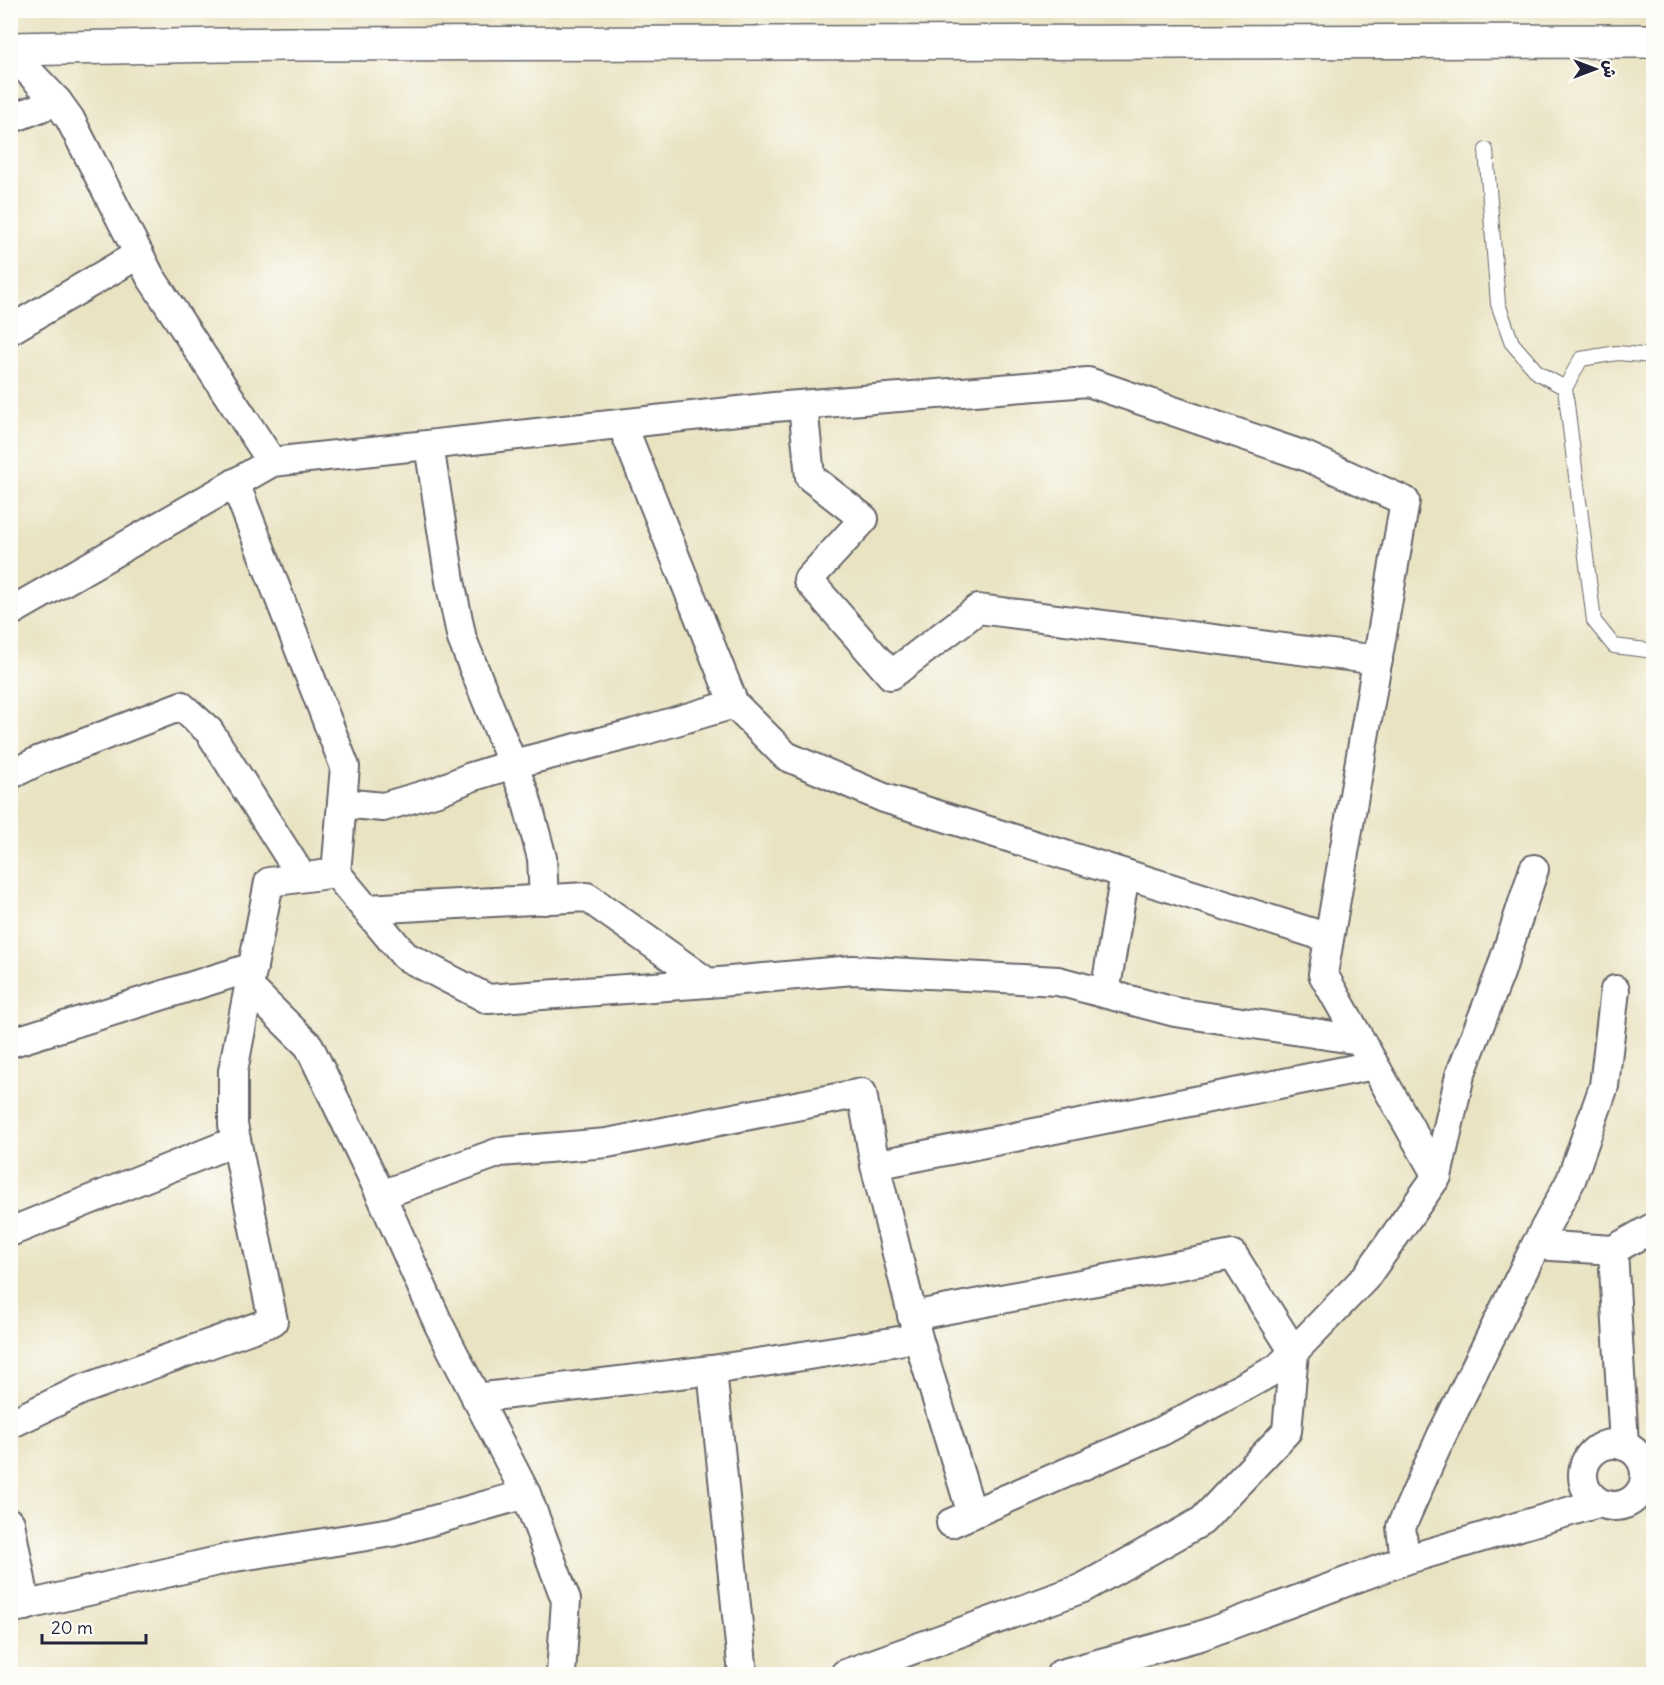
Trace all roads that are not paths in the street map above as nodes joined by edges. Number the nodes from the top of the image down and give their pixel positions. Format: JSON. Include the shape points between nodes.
{"nodes":[{"id":1,"x":1653,"y":41,"type":"edge"},
{"id":2,"x":10,"y":50,"type":"edge"},
{"id":3,"x":57,"y":101,"type":"junction"},
{"id":4,"x":10,"y":119,"type":"edge"},
{"id":5,"x":1486,"y":150,"type":"dead end"},
{"id":6,"x":139,"y":254,"type":"junction"},
{"id":7,"x":10,"y":330,"type":"edge"},
{"id":8,"x":1653,"y":356,"type":"edge"},
{"id":9,"x":1565,"y":388,"type":"junction"},
{"id":10,"x":803,"y":405,"type":"junction"},
{"id":11,"x":622,"y":424,"type":"junction"},
{"id":12,"x":429,"y":445,"type":"junction"},
{"id":13,"x":272,"y":462,"type":"junction"},
{"id":14,"x":235,"y":483,"type":"junction"},
{"id":15,"x":10,"y":612,"type":"edge"},
{"id":16,"x":1653,"y":651,"type":"edge"},
{"id":17,"x":1378,"y":660,"type":"junction"},
{"id":18,"x":734,"y":704,"type":"junction"},
{"id":19,"x":513,"y":764,"type":"junction"},
{"id":20,"x":10,"y":776,"type":"edge"},
{"id":21,"x":342,"y":803,"type":"junction"},
{"id":22,"x":1534,"y":869,"type":"dead end"},
{"id":23,"x":336,"y":873,"type":"junction"},
{"id":24,"x":1125,"y":874,"type":"junction"},
{"id":25,"x":302,"y":877,"type":"junction"},
{"id":26,"x":544,"y":900,"type":"junction"},
{"id":27,"x":366,"y":909,"type":"junction"},
{"id":28,"x":1329,"y":938,"type":"junction"},
{"id":29,"x":251,"y":977,"type":"junction"},
{"id":30,"x":708,"y":983,"type":"junction"},
{"id":31,"x":1615,"y":990,"type":"dead end"},
{"id":32,"x":1105,"y":993,"type":"junction"},
{"id":33,"x":1360,"y":1040,"type":"junction"},
{"id":34,"x":10,"y":1043,"type":"edge"},
{"id":35,"x":1374,"y":1065,"type":"junction"},
{"id":36,"x":236,"y":1141,"type":"junction"},
{"id":37,"x":875,"y":1165,"type":"junction"},
{"id":38,"x":1437,"y":1176,"type":"junction"},
{"id":39,"x":381,"y":1195,"type":"junction"},
{"id":40,"x":1653,"y":1227,"type":"edge"},
{"id":41,"x":10,"y":1232,"type":"edge"},
{"id":42,"x":1536,"y":1245,"type":"junction"},
{"id":43,"x":1613,"y":1250,"type":"junction"},
{"id":44,"x":915,"y":1327,"type":"junction"},
{"id":45,"x":1294,"y":1352,"type":"junction"},
{"id":46,"x":712,"y":1370,"type":"junction"},
{"id":47,"x":477,"y":1398,"type":"junction"},
{"id":48,"x":10,"y":1424,"type":"edge"},
{"id":49,"x":1624,"y":1446,"type":"junction"},
{"id":50,"x":526,"y":1494,"type":"junction"},
{"id":51,"x":1598,"y":1503,"type":"junction"},
{"id":52,"x":10,"y":1523,"type":"edge"},
{"id":53,"x":1405,"y":1560,"type":"junction"},
{"id":54,"x":18,"y":1608,"type":"edge"},
{"id":55,"x":561,"y":1674,"type":"edge"},
{"id":56,"x":743,"y":1674,"type":"edge"},
{"id":57,"x":845,"y":1674,"type":"edge"},
{"id":58,"x":1061,"y":1674,"type":"edge"}],
"edges":[{"from":1,"to":2,"type":"main road","via":[[306,44]]},
{"from":2,"to":3,"type":"street"},
{"from":3,"to":4,"type":"street"},
{"from":3,"to":6,"type":"street","via":[[70,118]]},
{"from":5,"to":9,"type":"lane","via":[[1498,304],[1512,343],[1538,374]]},
{"from":6,"to":7,"type":"street"},
{"from":6,"to":13,"type":"street"},
{"from":8,"to":9,"type":"lane","via":[[1617,353],[1581,359]]},
{"from":9,"to":16,"type":"lane","via":[[1594,621],[1614,646]]},
{"from":10,"to":11,"type":"street"},
{"from":10,"to":17,"type":"street","via":[[1088,382],[1305,456],[1405,501]]},
{"from":10,"to":17,"type":"street","via":[[810,477],[864,519],[808,580],[891,675],[978,609]]},
{"from":11,"to":12,"type":"street"},
{"from":11,"to":18,"type":"street"},
{"from":12,"to":13,"type":"street"},
{"from":12,"to":19,"type":"street","via":[[462,639]]},
{"from":13,"to":14,"type":"street"},
{"from":14,"to":15,"type":"street"},
{"from":14,"to":21,"type":"street","via":[[345,767]]},
{"from":17,"to":28,"type":"street"},
{"from":18,"to":19,"type":"street"},
{"from":18,"to":24,"type":"street","via":[[786,756],[884,798]]},
{"from":19,"to":21,"type":"street","via":[[383,807]]},
{"from":19,"to":26,"type":"street","via":[[542,858]]},
{"from":20,"to":25,"type":"street","via":[[40,760],[182,706],[208,731]]},
{"from":21,"to":23,"type":"street"},
{"from":22,"to":38,"type":"street","via":[[1460,1076]]},
{"from":23,"to":25,"type":"street"},
{"from":23,"to":27,"type":"street"},
{"from":24,"to":28,"type":"street"},
{"from":24,"to":32,"type":"street"},
{"from":25,"to":29,"type":"street","via":[[269,882]]},
{"from":26,"to":27,"type":"street"},
{"from":26,"to":30,"type":"street","via":[[586,897]]},
{"from":27,"to":30,"type":"street","via":[[405,956],[488,999]]},
{"from":28,"to":33,"type":"street","via":[[1323,974]]},
{"from":29,"to":34,"type":"street"},
{"from":29,"to":36,"type":"street","via":[[233,1071]]},
{"from":29,"to":39,"type":"street","via":[[309,1046]]},
{"from":30,"to":32,"type":"street","via":[[853,970],[1059,981]]},
{"from":31,"to":42,"type":"street","via":[[1604,1086],[1571,1180]]},
{"from":32,"to":33,"type":"street","via":[[1175,1012]]},
{"from":33,"to":35,"type":"street"},
{"from":35,"to":37,"type":"street"},
{"from":35,"to":38,"type":"street"},
{"from":36,"to":41,"type":"street"},
{"from":36,"to":48,"type":"street","via":[[273,1321],[81,1390]]},
{"from":37,"to":39,"type":"street","via":[[862,1093],[607,1143],[500,1152]]},
{"from":37,"to":44,"type":"street"},
{"from":38,"to":45,"type":"street","via":[[1365,1278]]},
{"from":39,"to":47,"type":"street","via":[[439,1325]]},
{"from":40,"to":43,"type":"street"},
{"from":42,"to":43,"type":"street"},
{"from":42,"to":53,"type":"street","via":[[1401,1527]]},
{"from":43,"to":49,"type":"street"},
{"from":44,"to":45,"type":"street","via":[[1233,1255]]},
{"from":44,"to":45,"type":"street","via":[[962,1519],[1162,1431],[1278,1368]]},
{"from":44,"to":46,"type":"street"},
{"from":45,"to":57,"type":"street","via":[[1287,1431],[1202,1521],[1083,1588]]},
{"from":46,"to":47,"type":"street"},
{"from":46,"to":56,"type":"street"},
{"from":47,"to":50,"type":"street"},
{"from":49,"to":51,"type":"street","via":[[1604,1446],[1589,1458],[1583,1477]]},
{"from":49,"to":51,"type":"street","via":[[1641,1458],[1643,1489],[1637,1497],[1619,1506]]},
{"from":50,"to":54,"type":"street","via":[[392,1532],[235,1557]]},
{"from":50,"to":55,"type":"street","via":[[566,1600]]},
{"from":51,"to":53,"type":"street"},
{"from":52,"to":54,"type":"street"},
{"from":53,"to":58,"type":"street","via":[[1200,1636]]}]}
